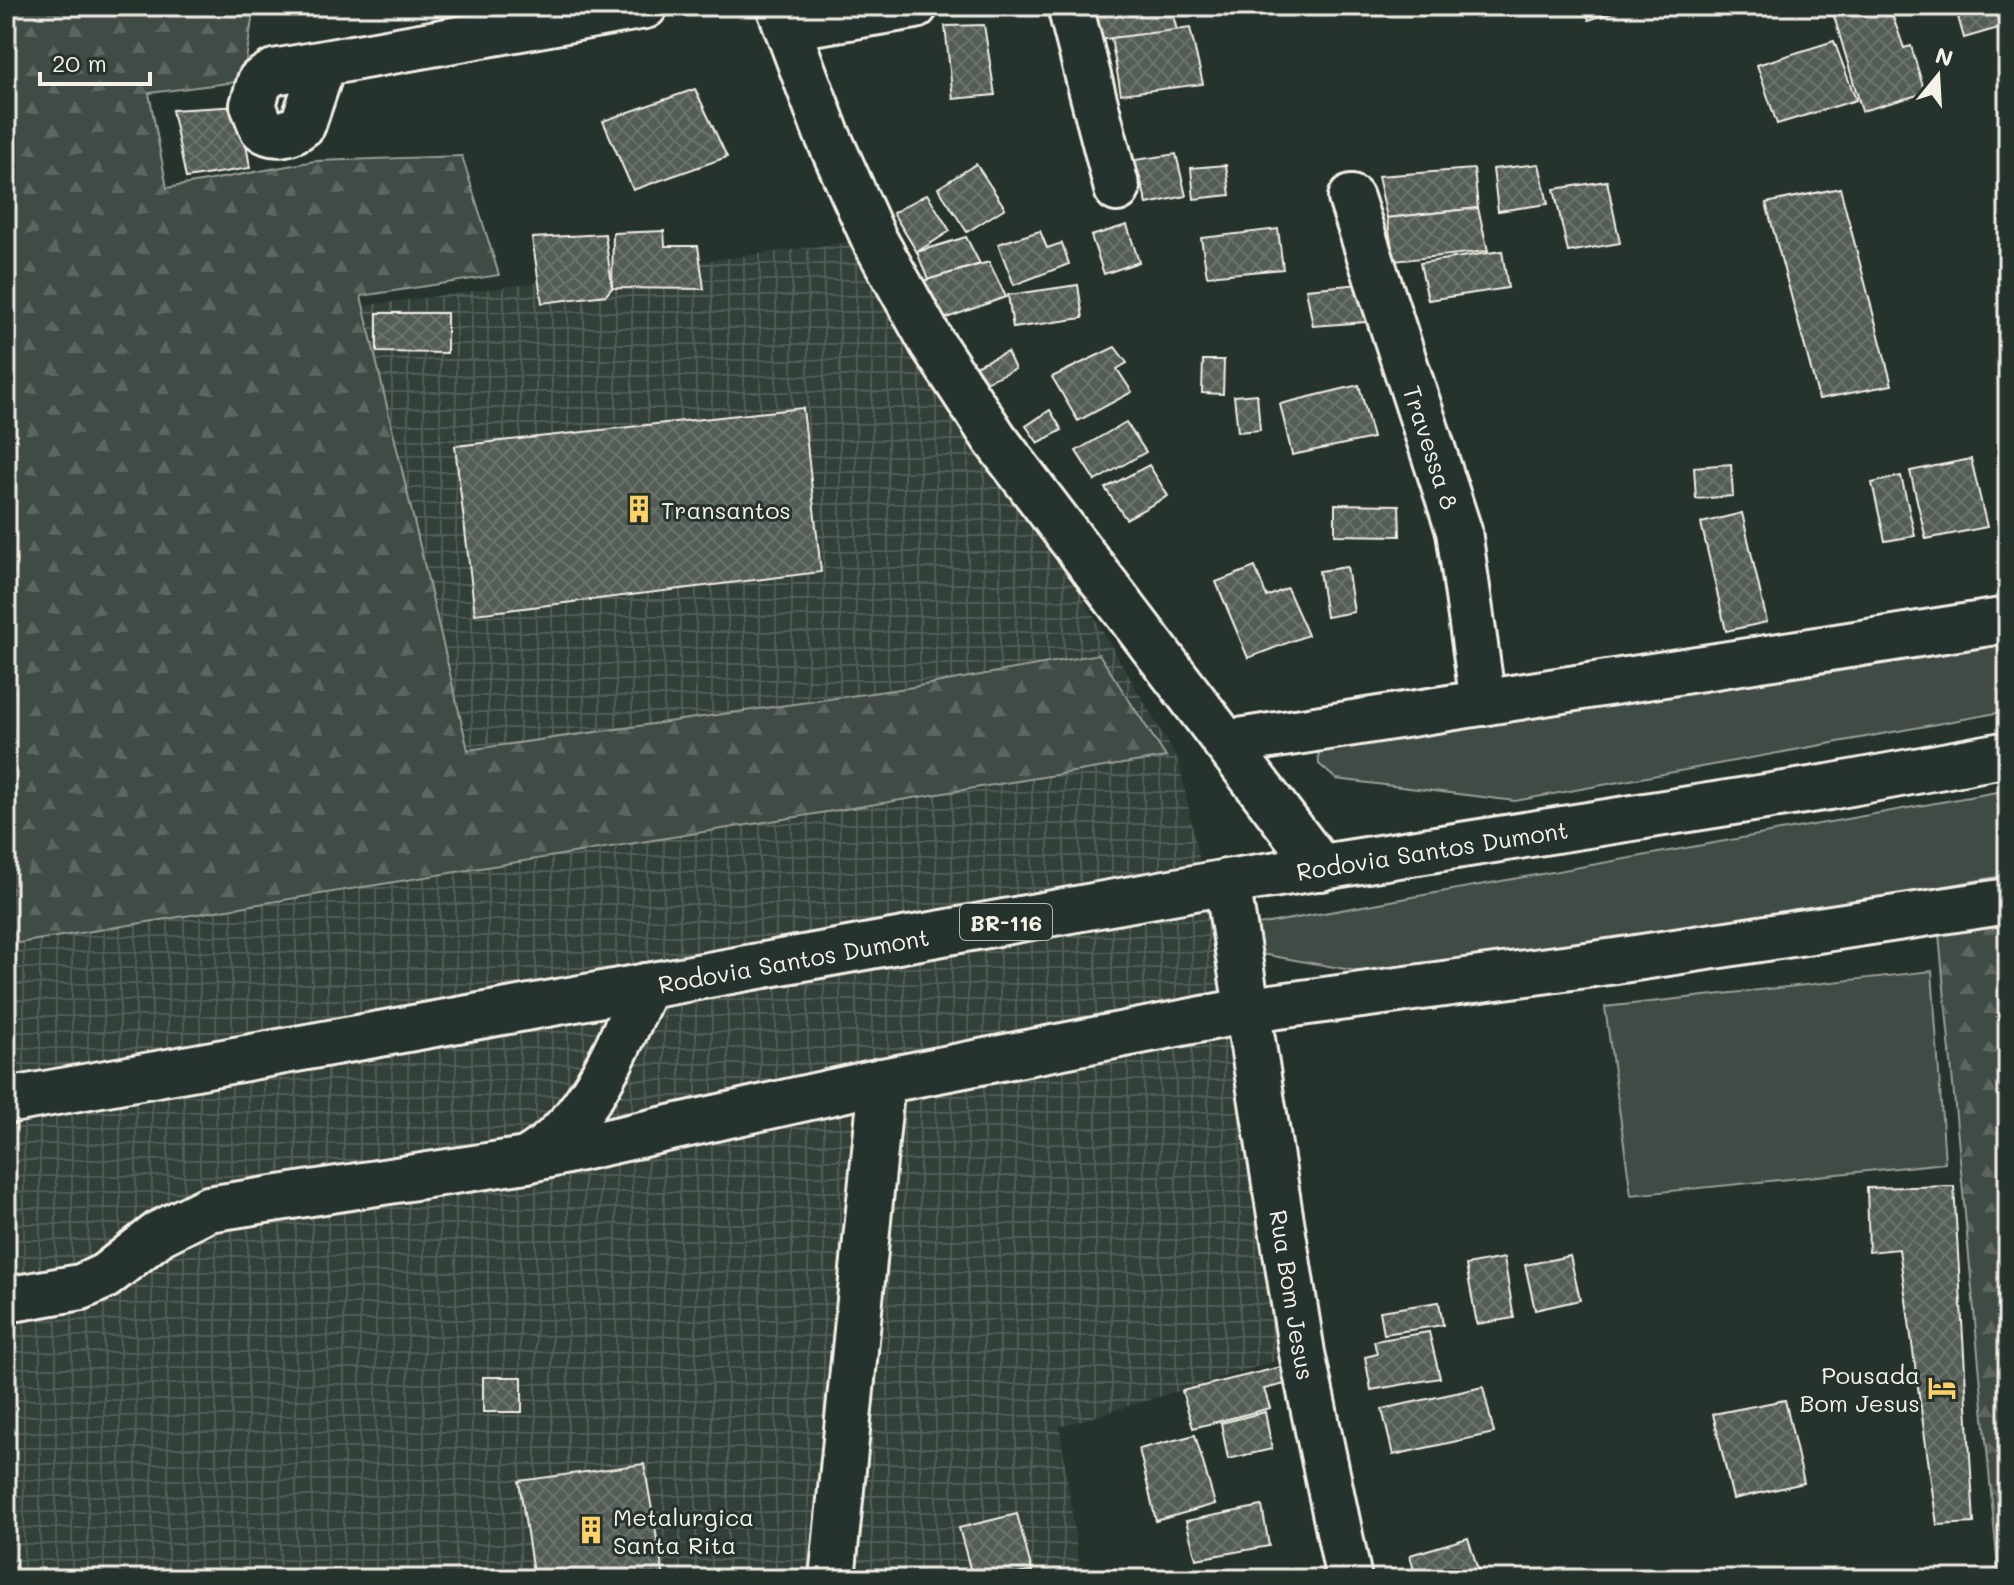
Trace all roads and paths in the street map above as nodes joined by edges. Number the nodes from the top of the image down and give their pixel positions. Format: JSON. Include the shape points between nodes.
{"nodes":[{"id":1,"x":645,"y":6,"type":"edge"},
{"id":2,"x":915,"y":6,"type":"edge"},
{"id":3,"x":1070,"y":6,"type":"edge"},
{"id":4,"x":783,"y":17,"type":"edge"},
{"id":5,"x":323,"y":65,"type":"dead end"},
{"id":6,"x":1117,"y":189,"type":"dead end"},
{"id":7,"x":1351,"y":198,"type":"dead end"},
{"id":8,"x":2008,"y":620,"type":"edge"},
{"id":9,"x":1483,"y":703,"type":"junction"},
{"id":10,"x":1226,"y":743,"type":"junction"},
{"id":11,"x":2008,"y":754,"type":"edge"},
{"id":12,"x":1321,"y":868,"type":"junction"},
{"id":13,"x":1227,"y":882,"type":"junction"},
{"id":14,"x":2008,"y":901,"type":"edge"},
{"id":15,"x":646,"y":986,"type":"junction"},
{"id":16,"x":1249,"y":1010,"type":"junction"},
{"id":17,"x":882,"y":1081,"type":"junction"},
{"id":18,"x":6,"y":1101,"type":"edge"},
{"id":19,"x":526,"y":1160,"type":"junction"},
{"id":20,"x":6,"y":1300,"type":"edge"},
{"id":21,"x":832,"y":1579,"type":"edge"},
{"id":22,"x":1349,"y":1579,"type":"edge"}],
"edges":[{"from":1,"to":5,"type":"main road"},
{"from":2,"to":4,"type":"main road"},
{"from":3,"to":6,"type":"main road"},
{"from":4,"to":10,"type":"main road","via":[[874,239],[932,343],[995,439]]},
{"from":7,"to":9,"type":"main road","name":"Travessa 8","via":[[1459,531]]},
{"from":8,"to":9,"type":"main road"},
{"from":9,"to":10,"type":"main road"},
{"from":10,"to":12,"type":"main road"},
{"from":11,"to":12,"type":"main road","name":"Rodovia Santos Dumont","number":"BR-116"},
{"from":12,"to":13,"type":"main road","name":"Rodovia Santos Dumont","number":"BR-116"},
{"from":13,"to":15,"type":"main road","name":"Rodovia Santos Dumont","number":"BR-116"},
{"from":13,"to":16,"type":"main road","name":"Rua Bom Jesus"},
{"from":14,"to":16,"type":"main road"},
{"from":15,"to":18,"type":"main road","name":"Rodovia Santos Dumont","number":"BR-116"},
{"from":15,"to":19,"type":"main road","via":[[587,1101],[546,1148]]},
{"from":16,"to":17,"type":"main road"},
{"from":16,"to":22,"type":"main road","name":"Rua Bom Jesus","via":[[1302,1353]]},
{"from":17,"to":19,"type":"main road"},
{"from":17,"to":21,"type":"main road"},
{"from":19,"to":20,"type":"main road","via":[[208,1209],[160,1233],[105,1276],[81,1287]]}]}
